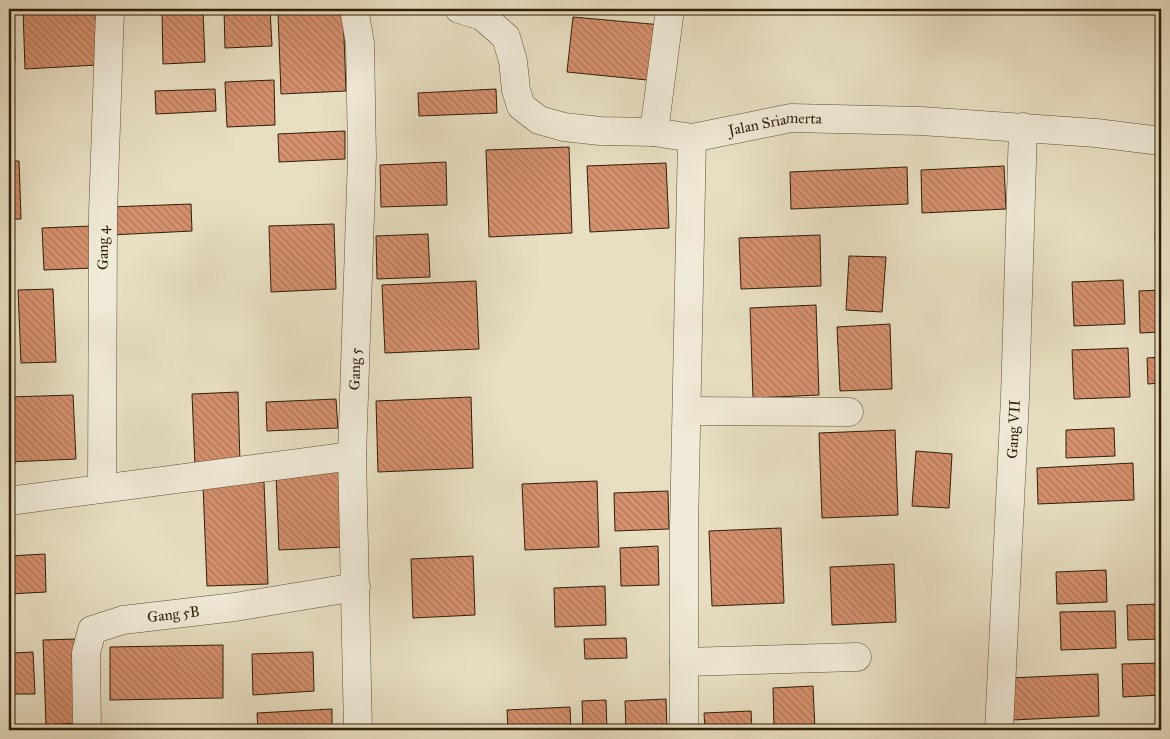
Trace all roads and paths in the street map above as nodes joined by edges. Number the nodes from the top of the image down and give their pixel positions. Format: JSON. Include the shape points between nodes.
{"nodes":[{"id":1,"x":110,"y":9,"type":"edge"},
{"id":2,"x":354,"y":9,"type":"edge"},
{"id":3,"x":459,"y":9,"type":"edge"},
{"id":4,"x":670,"y":9,"type":"edge"},
{"id":5,"x":1023,"y":127,"type":"junction"},
{"id":6,"x":654,"y":132,"type":"junction"},
{"id":7,"x":692,"y":138,"type":"junction"},
{"id":8,"x":1161,"y":141,"type":"edge"},
{"id":9,"x":687,"y":411,"type":"junction"},
{"id":10,"x":849,"y":412,"type":"dead end"},
{"id":11,"x":352,"y":456,"type":"junction"},
{"id":12,"x":102,"y":488,"type":"junction"},
{"id":13,"x":9,"y":501,"type":"edge"},
{"id":14,"x":356,"y":587,"type":"junction"},
{"id":15,"x":857,"y":657,"type":"dead end"},
{"id":16,"x":684,"y":662,"type":"junction"},
{"id":17,"x":87,"y":730,"type":"edge"},
{"id":18,"x":358,"y":730,"type":"edge"},
{"id":19,"x":684,"y":730,"type":"edge"},
{"id":20,"x":999,"y":730,"type":"edge"}],
"edges":[{"from":1,"to":12,"type":"street","name":"Gang 4","via":[[103,213]]},
{"from":2,"to":11,"type":"street","name":"Gang 5","via":[[360,43],[362,156]]},
{"from":3,"to":6,"type":"street","name":"Jalan Sriamerta","via":[[482,16],[506,37],[521,106],[539,120],[564,127]]},
{"from":4,"to":6,"type":"street"},
{"from":5,"to":7,"type":"street","name":"Jalan Sriamerta","via":[[791,118]]},
{"from":5,"to":8,"type":"street","name":"Jalan Sriamerta"},
{"from":5,"to":20,"type":"street","name":"Gang VII","via":[[1015,398]]},
{"from":6,"to":7,"type":"street","name":"Jalan Sriamerta"},
{"from":7,"to":9,"type":"street"},
{"from":9,"to":10,"type":"street"},
{"from":9,"to":16,"type":"street"},
{"from":11,"to":12,"type":"street"},
{"from":11,"to":14,"type":"street","name":"Gang 5"},
{"from":12,"to":13,"type":"street"},
{"from":14,"to":17,"type":"street","name":"Gang 5B","via":[[235,607],[124,620],[92,630],[86,653]]},
{"from":14,"to":18,"type":"street","name":"Gang 5"},
{"from":15,"to":16,"type":"street"},
{"from":16,"to":19,"type":"street"}]}
